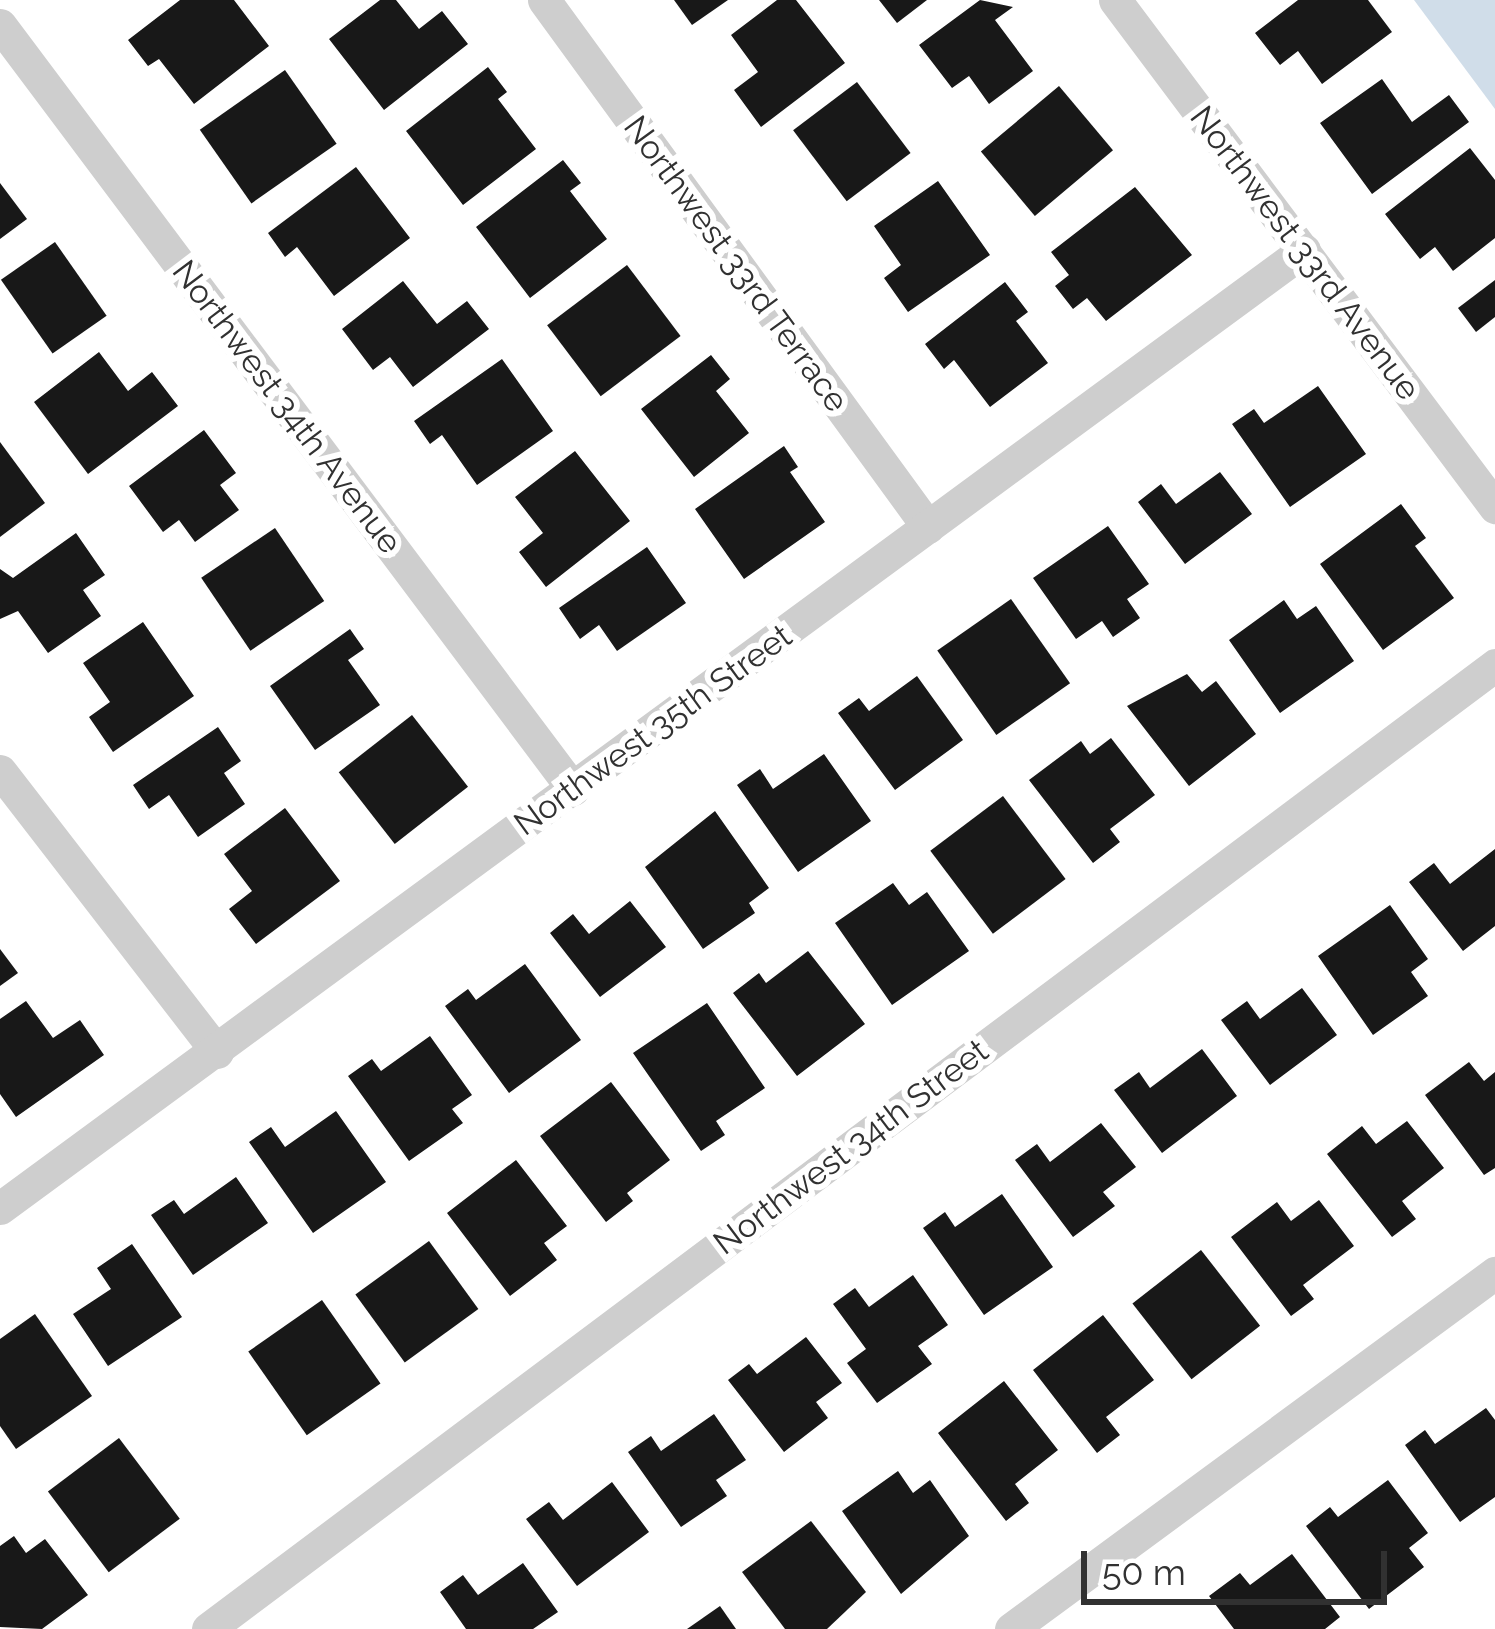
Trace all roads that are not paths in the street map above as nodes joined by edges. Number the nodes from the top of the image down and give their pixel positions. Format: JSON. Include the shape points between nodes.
{"nodes":[{"id":1,"x":544,"y":0,"type":"edge"},
{"id":2,"x":1115,"y":0,"type":"edge"},
{"id":3,"x":0,"y":25,"type":"edge"},
{"id":4,"x":1304,"y":250,"type":"junction"},
{"id":5,"x":1495,"y":508,"type":"edge"},
{"id":6,"x":928,"y":527,"type":"junction"},
{"id":7,"x":1495,"y":665,"type":"edge"},
{"id":8,"x":0,"y":771,"type":"edge"},
{"id":9,"x":573,"y":789,"type":"junction"},
{"id":10,"x":217,"y":1052,"type":"junction"},
{"id":11,"x":0,"y":1208,"type":"edge"},
{"id":12,"x":1495,"y":1273,"type":"edge"},
{"id":13,"x":208,"y":1629,"type":"edge"},
{"id":14,"x":1011,"y":1629,"type":"edge"}],
"edges":[{"from":1,"to":6,"type":"street","name":"Northwest 33rd Terrace"},
{"from":2,"to":4,"type":"street","name":"Northwest 33rd Avenue"},
{"from":3,"to":9,"type":"street","name":"Northwest 34th Avenue"},
{"from":4,"to":5,"type":"street","name":"Northwest 33rd Avenue"},
{"from":4,"to":6,"type":"street","name":"Northwest 35th Street"},
{"from":6,"to":9,"type":"street","name":"Northwest 35th Street"},
{"from":7,"to":13,"type":"street","name":"Northwest 34th Street"},
{"from":8,"to":10,"type":"street"},
{"from":9,"to":10,"type":"street","name":"Northwest 35th Street"},
{"from":10,"to":11,"type":"street","name":"Northwest 35th Street"},
{"from":12,"to":14,"type":"street"}]}
